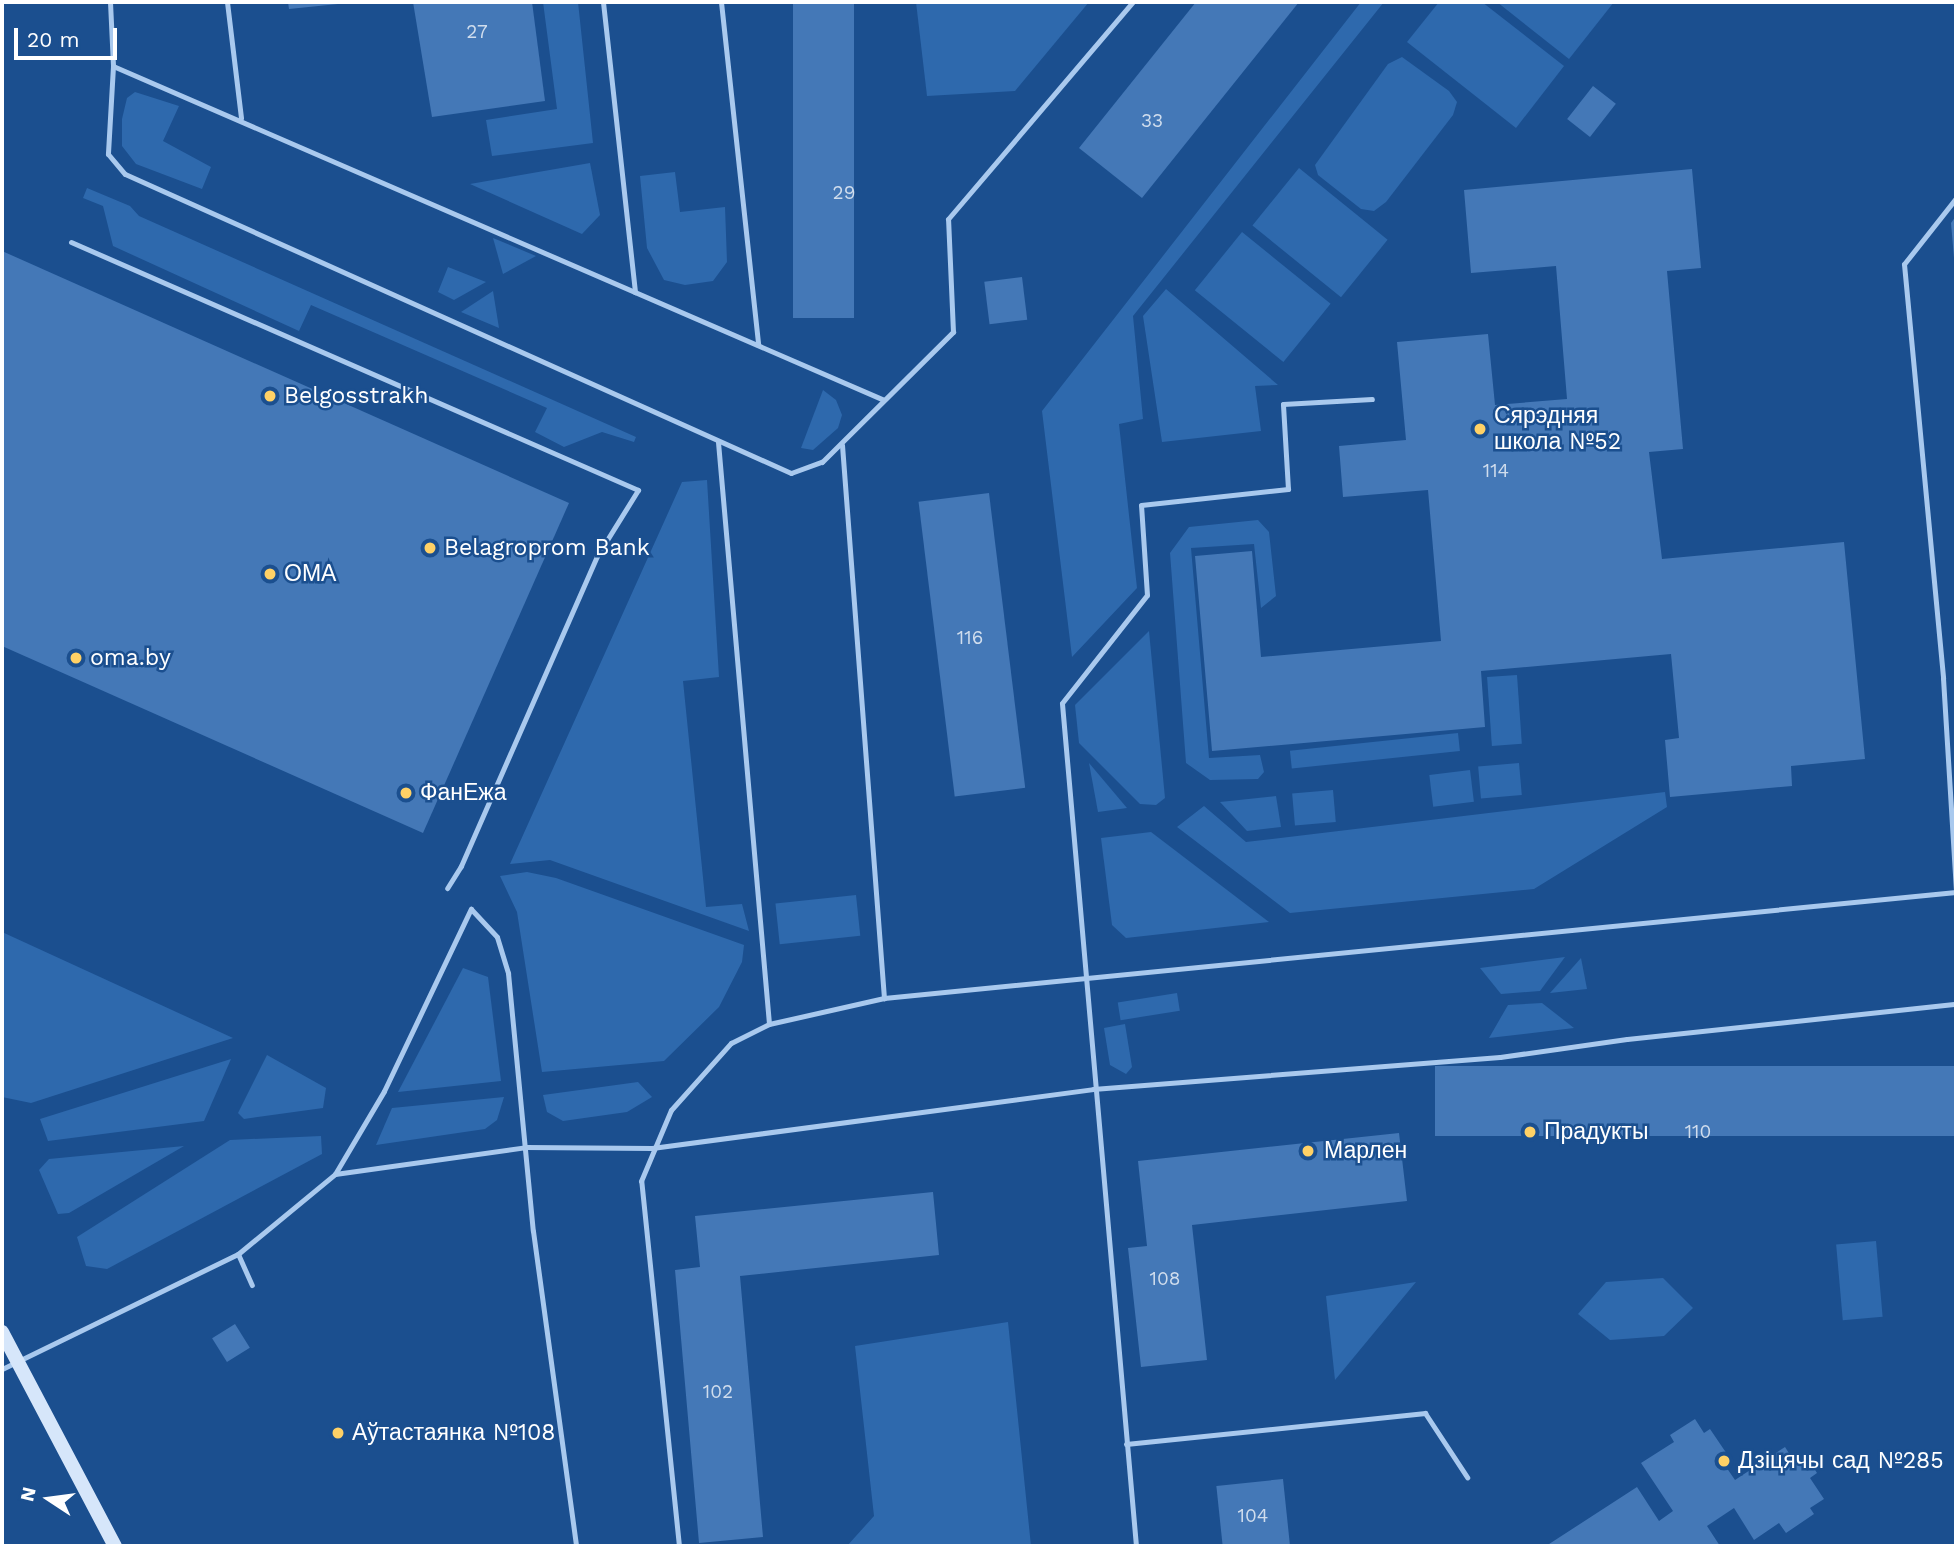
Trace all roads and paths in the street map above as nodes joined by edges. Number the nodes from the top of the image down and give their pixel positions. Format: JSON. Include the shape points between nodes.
{"nodes":[{"id":1,"x":110,"y":2,"type":"edge"},
{"id":2,"x":227,"y":2,"type":"edge"},
{"id":3,"x":603,"y":2,"type":"edge"},
{"id":4,"x":721,"y":2,"type":"edge"},
{"id":5,"x":1133,"y":2,"type":"edge"},
{"id":6,"x":113,"y":66,"type":"junction"},
{"id":7,"x":241,"y":118,"type":"junction"},
{"id":8,"x":1956,"y":198,"type":"edge"},
{"id":9,"x":71,"y":242,"type":"dead end"},
{"id":10,"x":635,"y":292,"type":"junction"},
{"id":11,"x":758,"y":345,"type":"junction"},
{"id":12,"x":1372,"y":399,"type":"dead end"},
{"id":13,"x":884,"y":400,"type":"junction"},
{"id":14,"x":718,"y":442,"type":"junction"},
{"id":15,"x":842,"y":445,"type":"junction"},
{"id":16,"x":447,"y":888,"type":"dead end"},
{"id":17,"x":1956,"y":892,"type":"edge"},
{"id":18,"x":1089,"y":974,"type":"junction"},
{"id":19,"x":884,"y":998,"type":"junction"},
{"id":20,"x":1956,"y":1004,"type":"edge"},
{"id":21,"x":769,"y":1024,"type":"junction"},
{"id":22,"x":1093,"y":1089,"type":"junction"},
{"id":23,"x":526,"y":1147,"type":"junction"},
{"id":24,"x":652,"y":1148,"type":"junction"},
{"id":25,"x":335,"y":1174,"type":"junction"},
{"id":26,"x":239,"y":1254,"type":"junction"},
{"id":27,"x":252,"y":1285,"type":"dead end"},
{"id":28,"x":2,"y":1332,"type":"edge"},
{"id":29,"x":17,"y":1362,"type":"junction"},
{"id":30,"x":2,"y":1369,"type":"edge"},
{"id":31,"x":1126,"y":1444,"type":"junction"},
{"id":32,"x":1467,"y":1477,"type":"dead end"},
{"id":33,"x":116,"y":1546,"type":"edge"},
{"id":34,"x":576,"y":1546,"type":"edge"},
{"id":35,"x":679,"y":1546,"type":"edge"},
{"id":36,"x":1136,"y":1546,"type":"edge"}],
"edges":[{"from":1,"to":6,"type":"lane"},
{"from":2,"to":7,"type":"lane"},
{"from":3,"to":10,"type":"lane"},
{"from":4,"to":11,"type":"lane"},
{"from":5,"to":13,"type":"lane","via":[[948,219],[953,332]]},
{"from":6,"to":7,"type":"lane"},
{"from":6,"to":14,"type":"lane","via":[[108,154],[125,174]]},
{"from":7,"to":10,"type":"lane"},
{"from":8,"to":17,"type":"lane","via":[[1904,264],[1940,638]]},
{"from":9,"to":16,"type":"lane","via":[[638,490],[597,556]]},
{"from":10,"to":11,"type":"lane"},
{"from":11,"to":13,"type":"lane"},
{"from":12,"to":18,"type":"lane","via":[[1283,404],[1288,489],[1141,505],[1147,595],[1062,703]]},
{"from":13,"to":15,"type":"lane"},
{"from":14,"to":15,"type":"lane","via":[[791,473],[822,462]]},
{"from":14,"to":21,"type":"lane"},
{"from":15,"to":19,"type":"lane"},
{"from":17,"to":18,"type":"lane"},
{"from":18,"to":19,"type":"lane"},
{"from":18,"to":22,"type":"lane"},
{"from":19,"to":21,"type":"lane"},
{"from":20,"to":22,"type":"lane","via":[[1500,1057]]},
{"from":21,"to":24,"type":"lane","via":[[731,1043],[709,1064],[671,1110]]},
{"from":22,"to":24,"type":"lane"},
{"from":22,"to":31,"type":"lane"},
{"from":23,"to":24,"type":"lane"},
{"from":23,"to":25,"type":"lane"},
{"from":23,"to":25,"type":"lane","via":[[508,973],[497,937],[471,909],[384,1091]]},
{"from":23,"to":34,"type":"lane"},
{"from":24,"to":35,"type":"lane","via":[[641,1181]]},
{"from":25,"to":26,"type":"lane"},
{"from":26,"to":27,"type":"lane"},
{"from":26,"to":29,"type":"lane"},
{"from":28,"to":29,"type":"main road"},
{"from":29,"to":30,"type":"lane"},
{"from":29,"to":33,"type":"main road"},
{"from":31,"to":32,"type":"lane","via":[[1425,1413]]},
{"from":31,"to":36,"type":"lane"}]}
